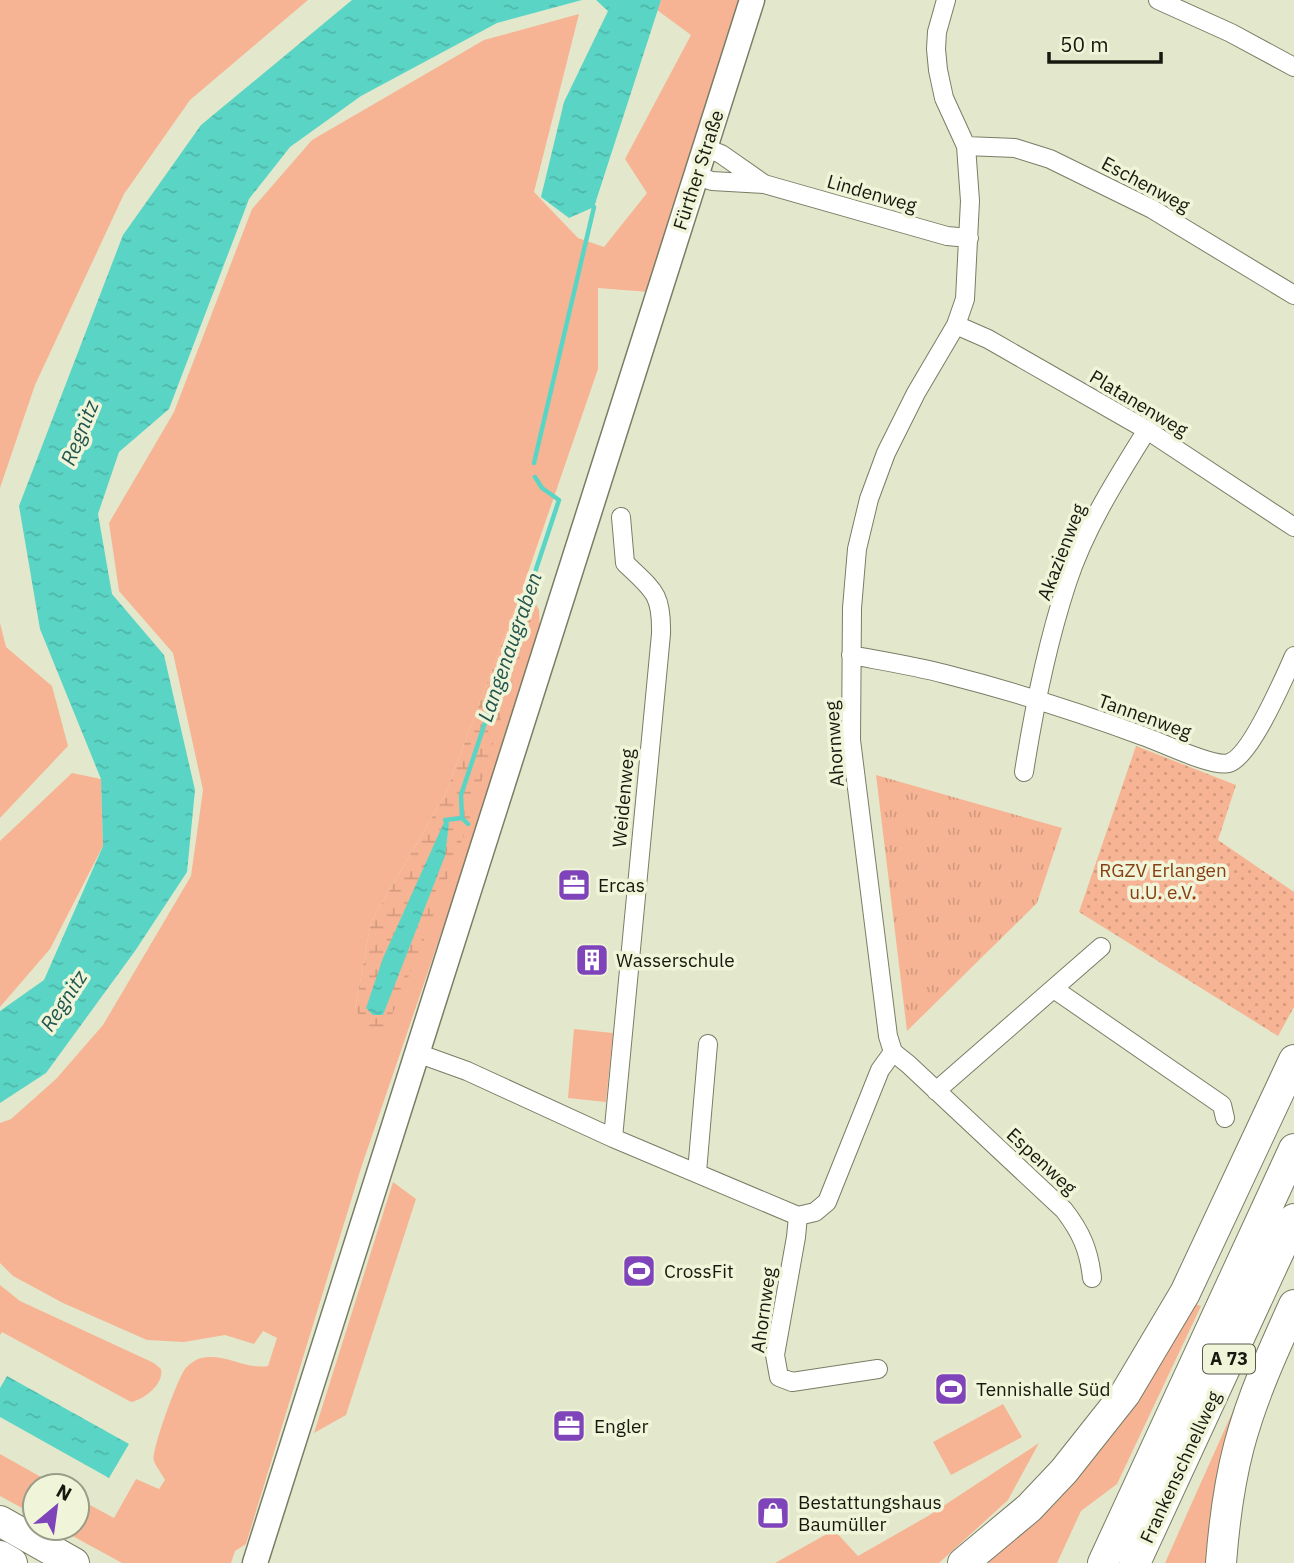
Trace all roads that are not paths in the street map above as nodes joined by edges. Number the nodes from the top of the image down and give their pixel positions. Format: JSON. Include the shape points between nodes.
{"nodes":[{"id":1,"x":752,"y":0,"type":"edge"},
{"id":2,"x":946,"y":0,"type":"edge"},
{"id":3,"x":1158,"y":0,"type":"edge"},
{"id":4,"x":1294,"y":67,"type":"edge"},
{"id":5,"x":966,"y":146,"type":"junction"},
{"id":6,"x":706,"y":148,"type":"junction"},
{"id":7,"x":697,"y":176,"type":"junction"},
{"id":8,"x":764,"y":184,"type":"junction"},
{"id":9,"x":969,"y":238,"type":"junction"},
{"id":10,"x":1294,"y":295,"type":"edge"},
{"id":11,"x":956,"y":325,"type":"junction"},
{"id":12,"x":1147,"y":430,"type":"junction"},
{"id":13,"x":621,"y":517,"type":"dead end"},
{"id":14,"x":1294,"y":527,"type":"edge"},
{"id":15,"x":851,"y":655,"type":"junction"},
{"id":16,"x":1294,"y":656,"type":"edge"},
{"id":17,"x":1036,"y":699,"type":"junction"},
{"id":18,"x":1024,"y":772,"type":"dead end"},
{"id":19,"x":1101,"y":947,"type":"dead end"},
{"id":20,"x":1054,"y":989,"type":"junction"},
{"id":21,"x":708,"y":1044,"type":"dead end"},
{"id":22,"x":893,"y":1052,"type":"junction"},
{"id":23,"x":417,"y":1053,"type":"junction"},
{"id":24,"x":1294,"y":1060,"type":"edge"},
{"id":25,"x":936,"y":1091,"type":"junction"},
{"id":26,"x":1226,"y":1118,"type":"dead end"},
{"id":27,"x":613,"y":1138,"type":"junction"},
{"id":28,"x":1294,"y":1149,"type":"edge"},
{"id":29,"x":697,"y":1172,"type":"junction"},
{"id":30,"x":797,"y":1216,"type":"junction"},
{"id":31,"x":1294,"y":1219,"type":"edge"},
{"id":32,"x":1092,"y":1278,"type":"dead end"},
{"id":33,"x":1294,"y":1305,"type":"edge"},
{"id":34,"x":878,"y":1369,"type":"dead end"},
{"id":35,"x":1165,"y":1500,"type":"junction"},
{"id":36,"x":0,"y":1521,"type":"edge"},
{"id":37,"x":0,"y":1556,"type":"edge"},
{"id":38,"x":256,"y":1560,"type":"edge"},
{"id":39,"x":12,"y":1563,"type":"edge"},
{"id":40,"x":74,"y":1563,"type":"edge"},
{"id":41,"x":963,"y":1563,"type":"edge"},
{"id":42,"x":1103,"y":1563,"type":"edge"},
{"id":43,"x":1135,"y":1563,"type":"edge"},
{"id":44,"x":1151,"y":1563,"type":"edge"},
{"id":45,"x":1221,"y":1563,"type":"edge"}],
"edges":[{"from":1,"to":6,"type":"street","name":"Fürther Straße"},
{"from":2,"to":5,"type":"street","name":"Ahornweg","via":[[937,32],[937,70]]},
{"from":3,"to":4,"type":"street"},
{"from":5,"to":9,"type":"street","name":"Ahornweg"},
{"from":5,"to":10,"type":"street","name":"Eschenweg","via":[[1015,148],[1050,159],[1152,209]]},
{"from":6,"to":7,"type":"street","name":"Fürther Straße"},
{"from":6,"to":8,"type":"street","name":"Lindenweg"},
{"from":7,"to":8,"type":"street","name":"Lindenweg"},
{"from":7,"to":23,"type":"street","name":"Fürther Straße"},
{"from":8,"to":9,"type":"street","name":"Lindenweg","via":[[947,236]]},
{"from":9,"to":11,"type":"street","name":"Ahornweg","via":[[965,299]]},
{"from":11,"to":12,"type":"street","name":"Platanenweg"},
{"from":11,"to":15,"type":"street","name":"Ahornweg","via":[[916,393],[869,499],[857,549]]},
{"from":12,"to":14,"type":"street","name":"Platanenweg"},
{"from":12,"to":17,"type":"street","name":"Akazienweg","via":[[1103,503],[1068,581]]},
{"from":13,"to":27,"type":"street","name":"Weidenweg","via":[[625,563],[654,591],[661,622]]},
{"from":15,"to":17,"type":"street","name":"Tannenweg","via":[[943,673]]},
{"from":15,"to":22,"type":"street","name":"Ahornweg","via":[[851,740]]},
{"from":16,"to":17,"type":"street","name":"Tannenweg","via":[[1259,727],[1240,757],[1227,764]]},
{"from":17,"to":18,"type":"street"},
{"from":19,"to":20,"type":"street"},
{"from":20,"to":25,"type":"street"},
{"from":20,"to":26,"type":"street","via":[[1222,1105]]},
{"from":21,"to":29,"type":"street"},
{"from":22,"to":25,"type":"street","name":"Espenweg"},
{"from":22,"to":30,"type":"street","via":[[880,1070],[827,1202],[815,1212]]},
{"from":23,"to":27,"type":"street"},
{"from":23,"to":38,"type":"street","name":"Fürther Straße"},
{"from":24,"to":41,"type":"highway","via":[[1185,1293],[1125,1394],[1029,1508]]},
{"from":25,"to":32,"type":"street","name":"Espenweg","via":[[1064,1210],[1085,1243]]},
{"from":27,"to":29,"type":"street"},
{"from":28,"to":42,"type":"highway","name":"Frankenschnellweg","number":"A 73"},
{"from":29,"to":30,"type":"street"},
{"from":30,"to":34,"type":"street","name":"Ahornweg","via":[[775,1355],[779,1377],[792,1381]]},
{"from":31,"to":35,"type":"highway","name":"Frankenschnellweg","number":"A 73"},
{"from":33,"to":45,"type":"highway","via":[[1240,1446]]},
{"from":35,"to":43,"type":"highway","name":"Frankenschnellweg","number":"A 73"},
{"from":35,"to":44,"type":"highway"},
{"from":36,"to":40,"type":"highway"},
{"from":37,"to":39,"type":"highway"}]}
